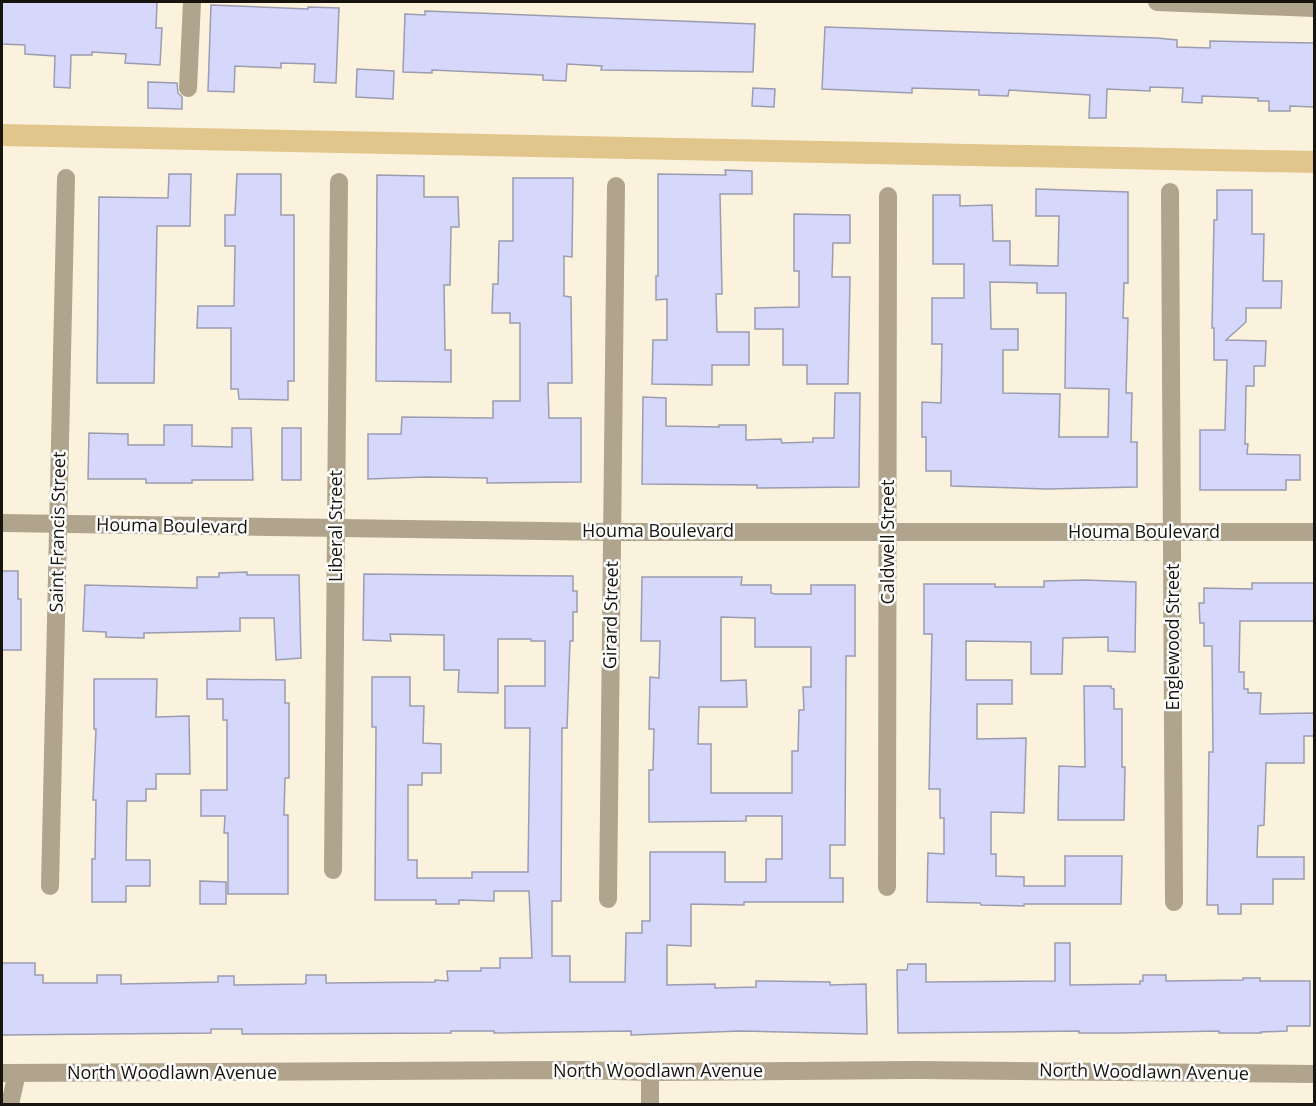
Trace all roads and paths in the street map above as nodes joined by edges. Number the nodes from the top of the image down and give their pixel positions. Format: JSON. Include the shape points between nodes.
{"nodes":[{"id":1,"x":192,"y":2,"type":"edge"},
{"id":2,"x":1157,"y":2,"type":"edge"},
{"id":3,"x":1314,"y":8,"type":"edge"},
{"id":4,"x":188,"y":88,"type":"dead end"},
{"id":5,"x":66,"y":178,"type":"dead end"},
{"id":6,"x":339,"y":182,"type":"dead end"},
{"id":7,"x":616,"y":186,"type":"dead end"},
{"id":8,"x":1170,"y":192,"type":"dead end"},
{"id":9,"x":888,"y":196,"type":"dead end"},
{"id":10,"x":2,"y":523,"type":"edge"},
{"id":11,"x":58,"y":524,"type":"junction"},
{"id":12,"x":336,"y":528,"type":"junction"},
{"id":13,"x":888,"y":531,"type":"junction"},
{"id":14,"x":612,"y":532,"type":"junction"},
{"id":15,"x":1173,"y":532,"type":"junction"},
{"id":16,"x":1314,"y":532,"type":"edge"},
{"id":17,"x":333,"y":870,"type":"dead end"},
{"id":18,"x":50,"y":886,"type":"dead end"},
{"id":19,"x":887,"y":887,"type":"dead end"},
{"id":20,"x":608,"y":899,"type":"dead end"},
{"id":21,"x":1174,"y":902,"type":"dead end"},
{"id":22,"x":650,"y":1072,"type":"junction"},
{"id":23,"x":9,"y":1073,"type":"edge"},
{"id":24,"x":1314,"y":1074,"type":"edge"},
{"id":25,"x":10,"y":1104,"type":"edge"},
{"id":26,"x":650,"y":1104,"type":"edge"}],
"edges":[{"from":1,"to":4,"type":"street"},
{"from":2,"to":3,"type":"street"},
{"from":5,"to":11,"type":"street","name":"Saint Francis Street"},
{"from":6,"to":12,"type":"street","name":"Liberal Street"},
{"from":7,"to":14,"type":"street","name":"Girard Street"},
{"from":8,"to":15,"type":"street","name":"Englewood Street"},
{"from":9,"to":13,"type":"street","name":"Caldwell Street"},
{"from":10,"to":11,"type":"street","name":"Houma Boulevard"},
{"from":11,"to":12,"type":"street","name":"Houma Boulevard"},
{"from":11,"to":18,"type":"street","name":"Saint Francis Street"},
{"from":12,"to":14,"type":"street","name":"Houma Boulevard"},
{"from":12,"to":17,"type":"street","name":"Liberal Street"},
{"from":13,"to":14,"type":"street","name":"Houma Boulevard"},
{"from":13,"to":15,"type":"street","name":"Houma Boulevard"},
{"from":13,"to":19,"type":"street","name":"Caldwell Street"},
{"from":14,"to":20,"type":"street","name":"Girard Street"},
{"from":15,"to":16,"type":"street","name":"Houma Boulevard"},
{"from":15,"to":21,"type":"street","name":"Englewood Street"},
{"from":22,"to":23,"type":"street","name":"North Woodlawn Avenue"},
{"from":22,"to":24,"type":"street","name":"North Woodlawn Avenue"},
{"from":22,"to":26,"type":"street"},
{"from":23,"to":25,"type":"street"}]}
